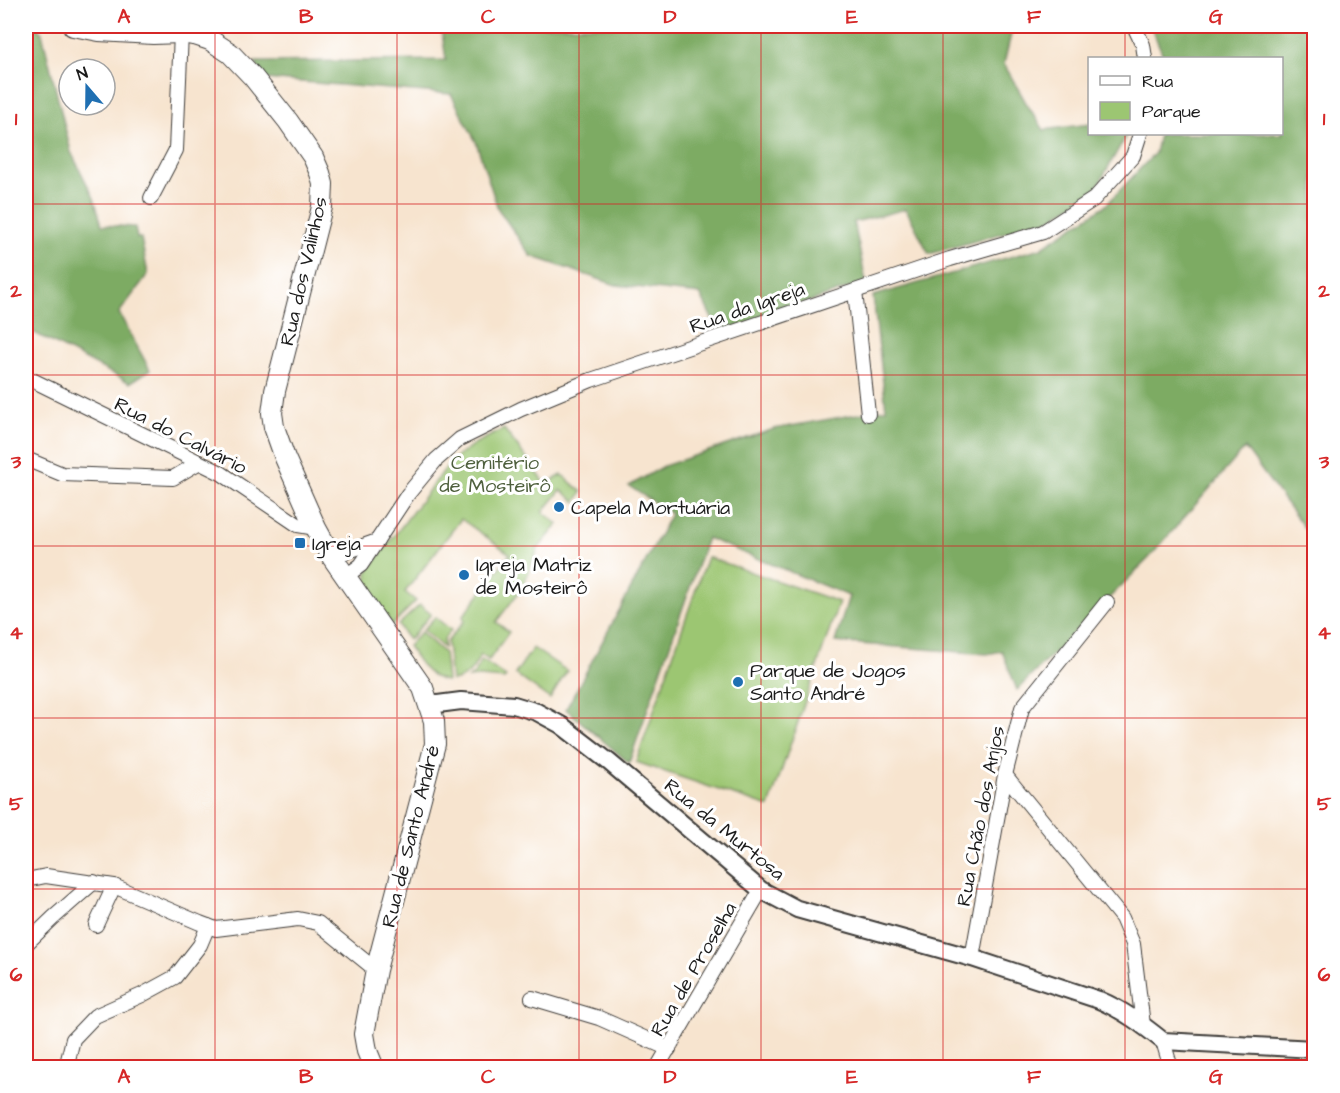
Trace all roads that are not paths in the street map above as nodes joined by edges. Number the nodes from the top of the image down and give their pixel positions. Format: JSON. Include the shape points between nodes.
{"nodes":[{"id":1,"x":73,"y":26,"type":"edge"},
{"id":2,"x":1134,"y":26,"type":"edge"},
{"id":3,"x":181,"y":33,"type":"junction"},
{"id":4,"x":1145,"y":57,"type":"edge"},
{"id":5,"x":1140,"y":135,"type":"edge"},
{"id":6,"x":151,"y":198,"type":"dead end"},
{"id":7,"x":855,"y":291,"type":"junction"},
{"id":8,"x":26,"y":377,"type":"edge"},
{"id":9,"x":868,"y":414,"type":"dead end"},
{"id":10,"x":26,"y":459,"type":"edge"},
{"id":11,"x":198,"y":463,"type":"junction"},
{"id":12,"x":316,"y":528,"type":"junction"},
{"id":13,"x":377,"y":541,"type":"junction"},
{"id":14,"x":332,"y":557,"type":"junction"},
{"id":15,"x":345,"y":577,"type":"junction"},
{"id":16,"x":1107,"y":602,"type":"dead end"},
{"id":17,"x":430,"y":705,"type":"junction"},
{"id":18,"x":1005,"y":775,"type":"junction"},
{"id":19,"x":26,"y":880,"type":"edge"},
{"id":20,"x":94,"y":882,"type":"junction"},
{"id":21,"x":114,"y":886,"type":"junction"},
{"id":22,"x":761,"y":890,"type":"junction"},
{"id":23,"x":96,"y":925,"type":"dead end"},
{"id":24,"x":208,"y":926,"type":"junction"},
{"id":25,"x":26,"y":944,"type":"edge"},
{"id":26,"x":972,"y":958,"type":"junction"},
{"id":27,"x":376,"y":970,"type":"junction"},
{"id":28,"x":532,"y":998,"type":"dead end"},
{"id":29,"x":1143,"y":1025,"type":"junction"},
{"id":30,"x":1163,"y":1041,"type":"junction"},
{"id":31,"x":669,"y":1049,"type":"junction"},
{"id":32,"x":1314,"y":1049,"type":"edge"},
{"id":33,"x":66,"y":1068,"type":"edge"},
{"id":34,"x":374,"y":1068,"type":"edge"},
{"id":35,"x":657,"y":1068,"type":"edge"},
{"id":36,"x":1171,"y":1068,"type":"edge"}],
"edges":[{"from":1,"to":3,"type":"main road","name":"Rua dos Valinhos","via":[[99,31]]},
{"from":2,"to":4,"type":"street"},
{"from":3,"to":6,"type":"street","via":[[176,150]]},
{"from":3,"to":12,"type":"main road","name":"Rua dos Valinhos","via":[[210,40],[238,61],[288,121],[320,173],[322,207],[272,413],[281,449]]},
{"from":5,"to":7,"type":"street","name":"Rua da Igreja","via":[[1133,156],[1094,199],[1043,232]]},
{"from":7,"to":9,"type":"street"},
{"from":7,"to":13,"type":"street","name":"Rua da Igreja","via":[[591,380],[460,439],[436,460],[408,494]]},
{"from":8,"to":11,"type":"street","name":"Rua do Calvário"},
{"from":10,"to":11,"type":"street","via":[[62,474],[173,478]]},
{"from":11,"to":12,"type":"street","name":"Rua do Calvário","via":[[221,473],[298,525]]},
{"from":12,"to":14,"type":"main road","name":"Rua de Santo André"},
{"from":13,"to":14,"type":"street"},
{"from":13,"to":15,"type":"street","name":"Rua da Igreja","via":[[361,566]]},
{"from":14,"to":15,"type":"main road","name":"Rua de Santo André"},
{"from":15,"to":17,"type":"main road","name":"Rua de Santo André","via":[[419,682]]},
{"from":16,"to":18,"type":"street","name":"Rua Chão dos Anjos","via":[[1022,708]]},
{"from":17,"to":22,"type":"street","name":"Rua da Murtosa","via":[[461,701],[514,705],[561,725]]},
{"from":17,"to":27,"type":"main road","name":"Rua de Santo André","via":[[435,744]]},
{"from":18,"to":26,"type":"street","name":"Rua Chão dos Anjos"},
{"from":18,"to":29,"type":"street","via":[[1122,918],[1133,944]]},
{"from":19,"to":20,"type":"street","via":[[46,876]]},
{"from":20,"to":21,"type":"street"},
{"from":20,"to":25,"type":"street"},
{"from":21,"to":23,"type":"street"},
{"from":21,"to":24,"type":"street"},
{"from":22,"to":26,"type":"street","name":"Rua da Murtosa","via":[[797,909]]},
{"from":22,"to":31,"type":"street","name":"Rua de Proselha"},
{"from":24,"to":27,"type":"street","via":[[216,929],[298,919],[318,923]]},
{"from":24,"to":33,"type":"street","via":[[200,945],[176,977],[95,1016],[73,1039]]},
{"from":26,"to":29,"type":"street","name":"Rua da Murtosa","via":[[1117,1007]]},
{"from":27,"to":34,"type":"main road","name":"Rua de Santo André","via":[[364,1034]]},
{"from":28,"to":31,"type":"street","via":[[599,1018]]},
{"from":29,"to":30,"type":"street","name":"Rua da Murtosa"},
{"from":30,"to":32,"type":"street"},
{"from":30,"to":36,"type":"street"},
{"from":31,"to":35,"type":"street","name":"Rua de Proselha"}]}
